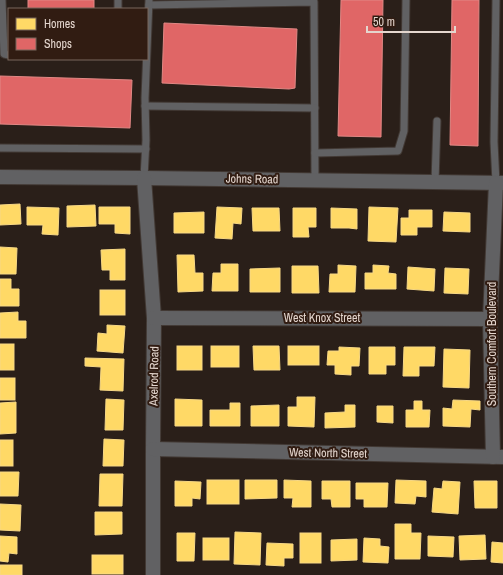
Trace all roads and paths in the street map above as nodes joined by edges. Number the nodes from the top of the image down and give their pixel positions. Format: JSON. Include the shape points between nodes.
{"nodes":[{"id":1,"x":2,"y":0,"type":"edge"},
{"id":2,"x":406,"y":0,"type":"edge"},
{"id":3,"x":496,"y":0,"type":"edge"},
{"id":4,"x":314,"y":1,"type":"edge"},
{"id":5,"x":149,"y":2,"type":"edge"},
{"id":6,"x":148,"y":28,"type":"edge"},
{"id":7,"x":4,"y":55,"type":"edge"},
{"id":8,"x":147,"y":60,"type":"edge"},
{"id":9,"x":145,"y":106,"type":"junction"},
{"id":10,"x":315,"y":108,"type":"junction"},
{"id":11,"x":437,"y":121,"type":"dead end"},
{"id":12,"x":0,"y":148,"type":"edge"},
{"id":13,"x":146,"y":149,"type":"junction"},
{"id":14,"x":315,"y":153,"type":"junction"},
{"id":15,"x":0,"y":177,"type":"edge"},
{"id":16,"x":144,"y":178,"type":"junction"},
{"id":17,"x":315,"y":180,"type":"junction"},
{"id":18,"x":435,"y":182,"type":"junction"},
{"id":19,"x":499,"y":183,"type":"edge"},
{"id":20,"x":154,"y":318,"type":"junction"},
{"id":21,"x":490,"y":318,"type":"junction"},
{"id":22,"x":153,"y":449,"type":"junction"},
{"id":23,"x":498,"y":457,"type":"edge"},
{"id":24,"x":153,"y":575,"type":"edge"}],
"edges":[{"from":1,"to":7,"type":"lane"},
{"from":2,"to":14,"type":"lane","via":[[404,131],[398,151]]},
{"from":3,"to":19,"type":"lane","via":[[494,142]]},
{"from":4,"to":5,"type":"lane"},
{"from":4,"to":10,"type":"lane"},
{"from":5,"to":6,"type":"lane"},
{"from":8,"to":9,"type":"lane"},
{"from":9,"to":10,"type":"lane"},
{"from":9,"to":13,"type":"lane"},
{"from":10,"to":14,"type":"lane"},
{"from":11,"to":18,"type":"lane"},
{"from":12,"to":13,"type":"lane"},
{"from":13,"to":16,"type":"lane"},
{"from":14,"to":17,"type":"lane"},
{"from":15,"to":16,"type":"street","name":"Johns Road"},
{"from":16,"to":17,"type":"street","name":"Johns Road"},
{"from":16,"to":20,"type":"street","name":"Axelrod Road"},
{"from":17,"to":18,"type":"street","name":"Johns Road"},
{"from":18,"to":19,"type":"street","name":"Johns Road"},
{"from":19,"to":21,"type":"street","name":"Southern Comfort Boulevard"},
{"from":20,"to":21,"type":"street","name":"West Knox Street"},
{"from":20,"to":22,"type":"street","name":"Axelrod Road"},
{"from":21,"to":23,"type":"street","name":"Southern Comfort Boulevard"},
{"from":22,"to":23,"type":"street","name":"West North Street"},
{"from":22,"to":24,"type":"street","name":"Axelrod Road"}]}
